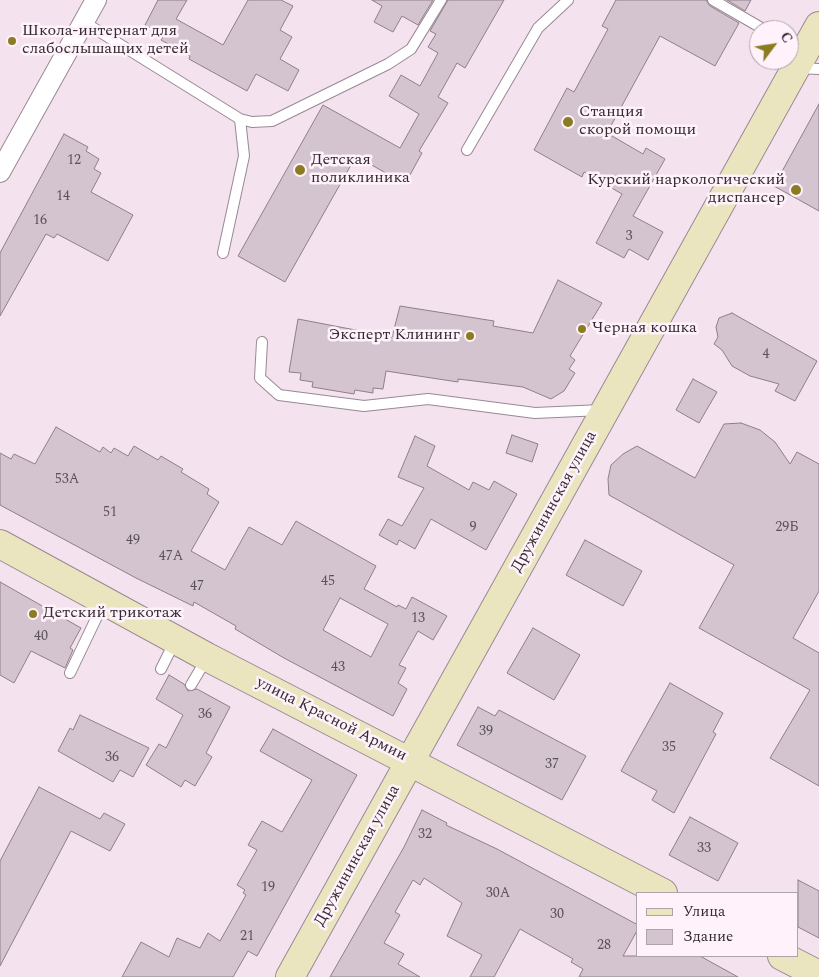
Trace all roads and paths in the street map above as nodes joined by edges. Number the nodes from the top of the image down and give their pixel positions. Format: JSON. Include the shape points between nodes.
{"nodes":[{"id":1,"x":96,"y":0,"type":"edge"},
{"id":2,"x":441,"y":0,"type":"edge"},
{"id":3,"x":568,"y":0,"type":"edge"},
{"id":4,"x":713,"y":0,"type":"edge"},
{"id":5,"x":749,"y":21,"type":"edge"},
{"id":6,"x":84,"y":22,"type":"junction"},
{"id":7,"x":819,"y":26,"type":"edge"},
{"id":8,"x":804,"y":60,"type":"edge"},
{"id":9,"x":240,"y":119,"type":"junction"},
{"id":10,"x":467,"y":150,"type":"dead end"},
{"id":11,"x":0,"y":172,"type":"edge"},
{"id":12,"x":223,"y":253,"type":"dead end"},
{"id":13,"x":262,"y":342,"type":"dead end"},
{"id":14,"x":606,"y":409,"type":"junction"},
{"id":15,"x":0,"y":544,"type":"edge"},
{"id":16,"x":104,"y":602,"type":"junction"},
{"id":17,"x":176,"y":641,"type":"junction"},
{"id":18,"x":207,"y":657,"type":"junction"},
{"id":19,"x":161,"y":669,"type":"dead end"},
{"id":20,"x":70,"y":673,"type":"dead end"},
{"id":21,"x":191,"y":686,"type":"dead end"},
{"id":22,"x":411,"y":761,"type":"junction"},
{"id":23,"x":661,"y":892,"type":"edge"},
{"id":24,"x":784,"y":957,"type":"edge"},
{"id":25,"x":819,"y":975,"type":"edge"},
{"id":26,"x":290,"y":977,"type":"edge"}],
"edges":[{"from":1,"to":6,"type":"street"},
{"from":2,"to":9,"type":"lane","via":[[412,48],[388,64],[272,120],[252,122]]},
{"from":3,"to":10,"type":"lane","via":[[538,28]]},
{"from":4,"to":5,"type":"lane"},
{"from":6,"to":9,"type":"lane"},
{"from":6,"to":11,"type":"street"},
{"from":7,"to":8,"type":"street","name":"Дружининская улица"},
{"from":8,"to":14,"type":"street","name":"Дружининская улица"},
{"from":9,"to":12,"type":"lane","via":[[244,156]]},
{"from":13,"to":14,"type":"lane","via":[[260,378],[279,395],[364,406],[428,399],[535,413]]},
{"from":14,"to":22,"type":"street","name":"Дружининская улица"},
{"from":15,"to":16,"type":"street","name":"улица Красной Армии"},
{"from":16,"to":17,"type":"street","name":"улица Красной Армии"},
{"from":16,"to":20,"type":"lane"},
{"from":17,"to":18,"type":"street","name":"улица Красной Армии"},
{"from":17,"to":19,"type":"lane"},
{"from":18,"to":21,"type":"lane"},
{"from":18,"to":22,"type":"street","name":"улица Красной Армии"},
{"from":22,"to":23,"type":"street","name":"улица Красной Армии"},
{"from":22,"to":26,"type":"street","name":"Дружининская улица"},
{"from":24,"to":25,"type":"street"}]}
